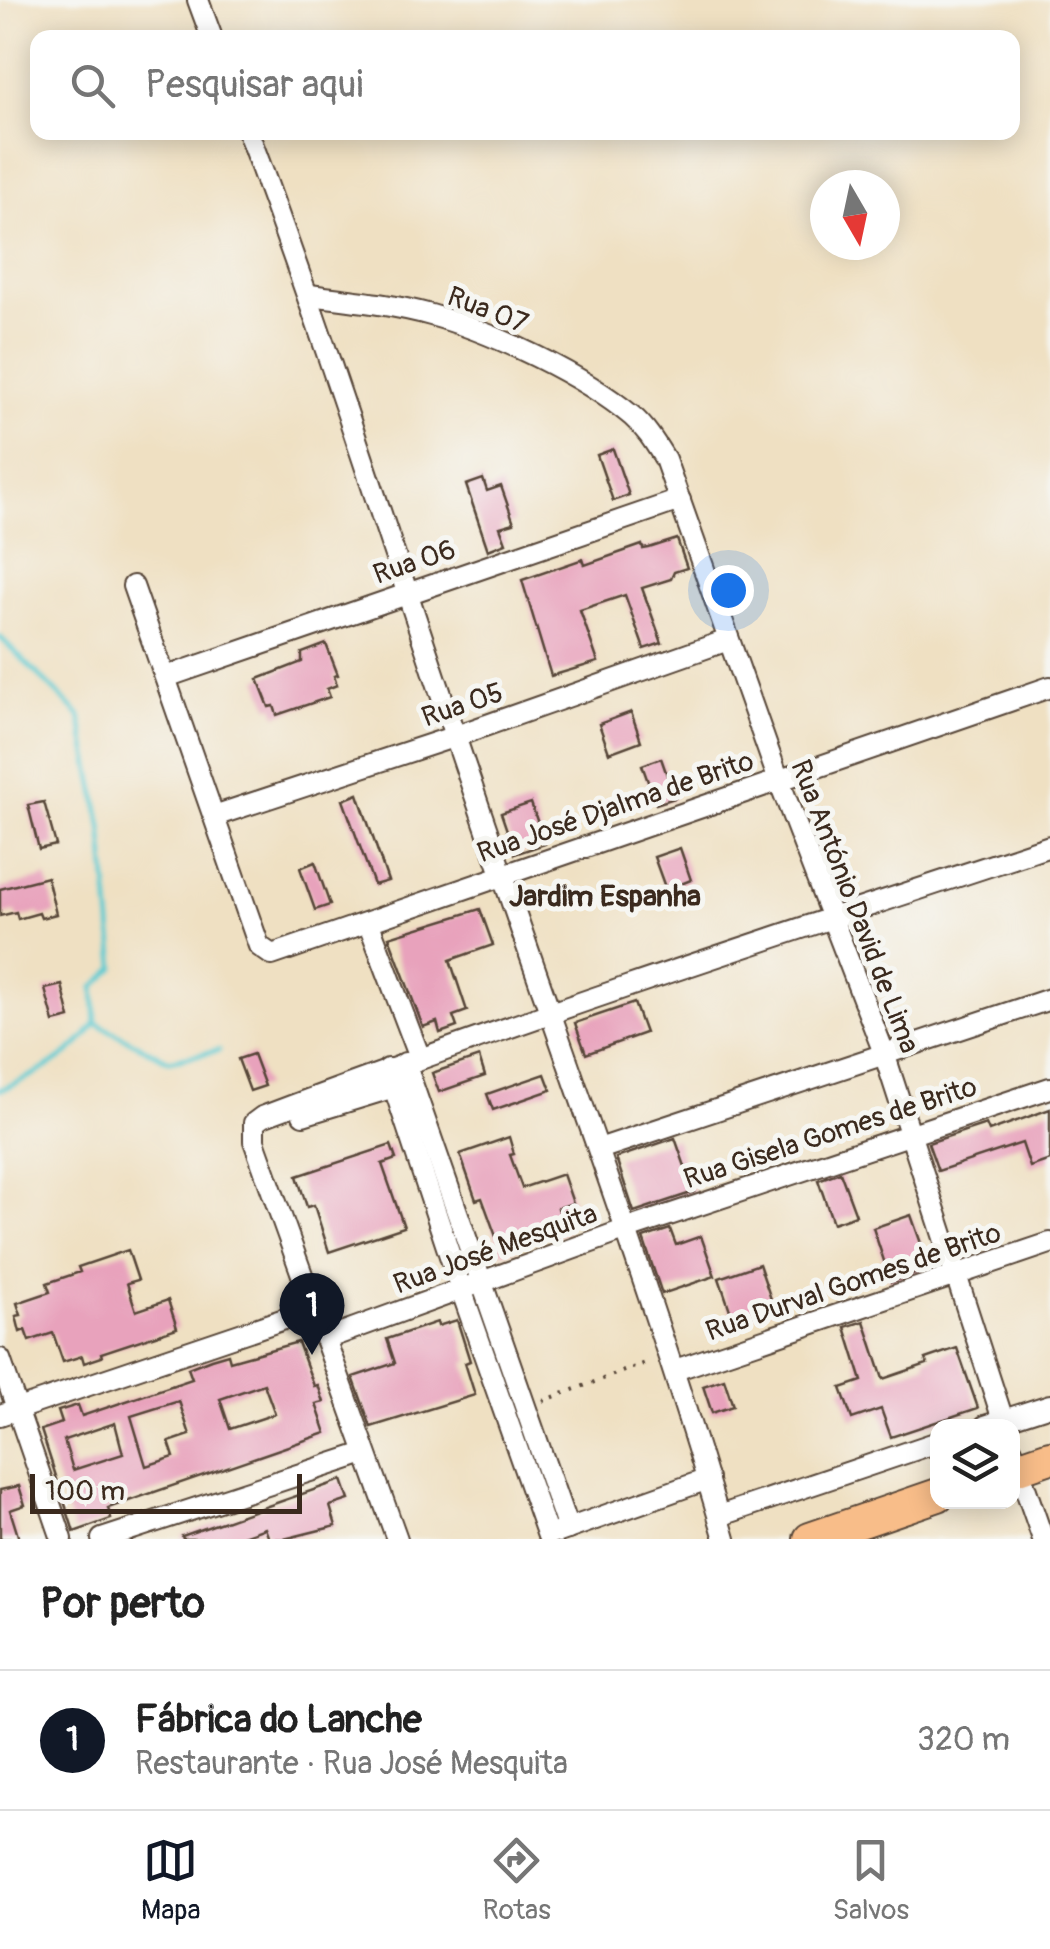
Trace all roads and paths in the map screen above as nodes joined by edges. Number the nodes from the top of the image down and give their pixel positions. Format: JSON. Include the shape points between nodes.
{"nodes":[{"id":1,"x":198,"y":0,"type":"edge"},
{"id":2,"x":209,"y":30,"type":"edge"},
{"id":3,"x":251,"y":140,"type":"edge"},
{"id":4,"x":309,"y":294,"type":"junction"},
{"id":5,"x":632,"y":416,"type":"joint"},
{"id":6,"x":680,"y":500,"type":"junction"},
{"id":7,"x":133,"y":586,"type":"dead end"},
{"id":8,"x":409,"y":592,"type":"junction"},
{"id":9,"x":728,"y":640,"type":"junction"},
{"id":10,"x":166,"y":677,"type":"junction"},
{"id":11,"x":1050,"y":688,"type":"edge"},
{"id":12,"x":456,"y":736,"type":"junction"},
{"id":13,"x":778,"y":778,"type":"junction"},
{"id":14,"x":214,"y":816,"type":"junction"},
{"id":15,"x":1050,"y":846,"type":"edge"},
{"id":16,"x":502,"y":875,"type":"junction"},
{"id":17,"x":833,"y":918,"type":"junction"},
{"id":18,"x":369,"y":924,"type":"junction"},
{"id":19,"x":1050,"y":999,"type":"edge"},
{"id":20,"x":551,"y":1012,"type":"junction"},
{"id":21,"x":884,"y":1053,"type":"junction"},
{"id":22,"x":404,"y":1072,"type":"junction"},
{"id":23,"x":1050,"y":1088,"type":"edge"},
{"id":24,"x":908,"y":1136,"type":"junction"},
{"id":25,"x":600,"y":1149,"type":"junction"},
{"id":26,"x":627,"y":1229,"type":"junction"},
{"id":27,"x":1050,"y":1244,"type":"edge"},
{"id":28,"x":956,"y":1276,"type":"junction"},
{"id":29,"x":482,"y":1282,"type":"junction"},
{"id":30,"x":461,"y":1289,"type":"junction"},
{"id":31,"x":314,"y":1309,"type":"junction"},
{"id":32,"x":325,"y":1339,"type":"junction"},
{"id":33,"x":0,"y":1359,"type":"edge"},
{"id":34,"x":672,"y":1362,"type":"junction"},
{"id":35,"x":1050,"y":1405,"type":"edge"},
{"id":36,"x":525,"y":1408,"type":"junction"},
{"id":37,"x":9,"y":1412,"type":"edge"},
{"id":38,"x":995,"y":1419,"type":"edge"},
{"id":39,"x":1013,"y":1419,"type":"edge"},
{"id":40,"x":930,"y":1445,"type":"edge"},
{"id":41,"x":365,"y":1452,"type":"junction"},
{"id":42,"x":1050,"y":1457,"type":"edge"},
{"id":43,"x":1020,"y":1461,"type":"edge"},
{"id":44,"x":1020,"y":1477,"type":"edge"},
{"id":45,"x":708,"y":1479,"type":"junction"},
{"id":46,"x":930,"y":1498,"type":"edge"},
{"id":47,"x":719,"y":1516,"type":"junction"},
{"id":48,"x":552,"y":1535,"type":"edge"},
{"id":49,"x":62,"y":1539,"type":"edge"},
{"id":50,"x":102,"y":1539,"type":"edge"},
{"id":51,"x":397,"y":1539,"type":"edge"},
{"id":52,"x":725,"y":1539,"type":"edge"},
{"id":53,"x":810,"y":1539,"type":"edge"},
{"id":54,"x":1044,"y":1539,"type":"edge"}],
"edges":[{"from":1,"to":2,"type":"street"},
{"from":3,"to":4,"type":"street"},
{"from":4,"to":5,"type":"street","name":"Rua 07","via":[[434,316],[490,336]]},
{"from":4,"to":8,"type":"street"},
{"from":5,"to":6,"type":"street","name":"Rua António David de Lima","via":[[665,459]]},
{"from":6,"to":8,"type":"street","name":"Rua 06"},
{"from":6,"to":9,"type":"street","name":"Rua António David de Lima"},
{"from":7,"to":10,"type":"street"},
{"from":8,"to":10,"type":"street","name":"Rua 06"},
{"from":8,"to":12,"type":"street"},
{"from":9,"to":12,"type":"street","name":"Rua 05"},
{"from":9,"to":13,"type":"street","name":"Rua António David de Lima"},
{"from":10,"to":14,"type":"street"},
{"from":11,"to":13,"type":"street","name":"Rua José Djalma de Brito"},
{"from":12,"to":14,"type":"street","name":"Rua 05"},
{"from":12,"to":16,"type":"street"},
{"from":13,"to":16,"type":"street","name":"Rua José Djalma de Brito"},
{"from":13,"to":17,"type":"street","name":"Rua António David de Lima"},
{"from":14,"to":18,"type":"street","name":"Rua José Djalma de Brito","via":[[267,954]]},
{"from":15,"to":17,"type":"street"},
{"from":16,"to":18,"type":"street","name":"Rua José Djalma de Brito"},
{"from":16,"to":20,"type":"street"},
{"from":17,"to":20,"type":"street"},
{"from":17,"to":21,"type":"street","name":"Rua António David de Lima"},
{"from":18,"to":22,"type":"street"},
{"from":19,"to":21,"type":"street"},
{"from":20,"to":22,"type":"street"},
{"from":20,"to":25,"type":"street"},
{"from":21,"to":24,"type":"street","name":"Rua António David de Lima"},
{"from":21,"to":25,"type":"street"},
{"from":22,"to":29,"type":"street"},
{"from":22,"to":30,"type":"street"},
{"from":22,"to":31,"type":"street","via":[[262,1117],[252,1129]]},
{"from":23,"to":24,"type":"street","name":"Rua Gisela Gomes de Brito"},
{"from":24,"to":26,"type":"street","name":"Rua Gisela Gomes de Brito"},
{"from":24,"to":28,"type":"street","name":"Rua António David de Lima"},
{"from":25,"to":26,"type":"street"},
{"from":26,"to":29,"type":"street","name":"Rua José Mesquita"},
{"from":26,"to":34,"type":"street"},
{"from":27,"to":28,"type":"street","name":"Rua Durval Gomes de Brito"},
{"from":28,"to":34,"type":"street","name":"Rua Durval Gomes de Brito"},
{"from":28,"to":38,"type":"street","name":"Rua António David de Lima"},
{"from":29,"to":30,"type":"street","name":"Rua José Mesquita"},
{"from":29,"to":36,"type":"street"},
{"from":30,"to":32,"type":"street","name":"Rua José Mesquita"},
{"from":30,"to":48,"type":"street"},
{"from":31,"to":32,"type":"street"},
{"from":31,"to":37,"type":"street"},
{"from":32,"to":41,"type":"street"},
{"from":33,"to":37,"type":"street"},
{"from":34,"to":36,"type":"path"},
{"from":34,"to":45,"type":"street"},
{"from":35,"to":39,"type":"street"},
{"from":36,"to":48,"type":"street"},
{"from":37,"to":49,"type":"street"},
{"from":40,"to":47,"type":"street"},
{"from":41,"to":50,"type":"street"},
{"from":41,"to":51,"type":"street"},
{"from":42,"to":43,"type":"main road"},
{"from":44,"to":54,"type":"street"},
{"from":45,"to":47,"type":"street"},
{"from":45,"to":48,"type":"street"},
{"from":46,"to":53,"type":"main road"},
{"from":47,"to":52,"type":"street"}]}
